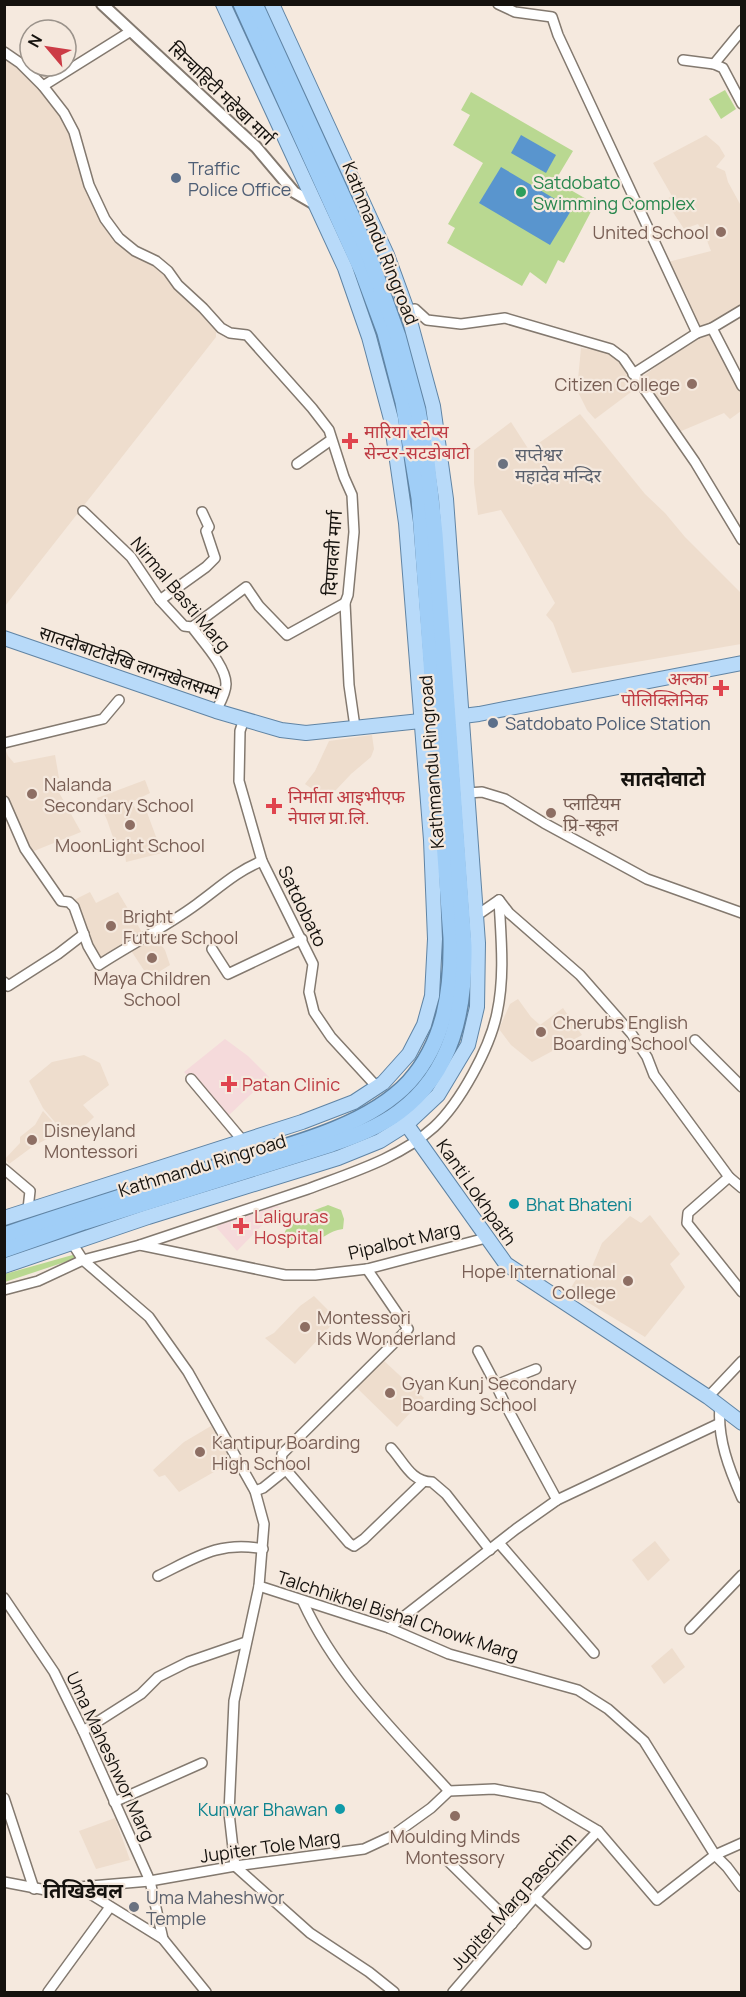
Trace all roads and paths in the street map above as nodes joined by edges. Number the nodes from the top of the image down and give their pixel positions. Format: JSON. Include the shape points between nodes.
{"nodes":[{"id":1,"x":102,"y":4,"type":"edge"},
{"id":2,"x":223,"y":4,"type":"edge"},
{"id":3,"x":241,"y":4,"type":"edge"},
{"id":4,"x":255,"y":4,"type":"edge"},
{"id":5,"x":272,"y":4,"type":"edge"},
{"id":6,"x":498,"y":4,"type":"edge"},
{"id":7,"x":741,"y":30,"type":"edge"},
{"id":8,"x":131,"y":31,"type":"junction"},
{"id":9,"x":4,"y":52,"type":"edge"},
{"id":10,"x":682,"y":60,"type":"dead end"},
{"id":11,"x":714,"y":64,"type":"junction"},
{"id":12,"x":43,"y":86,"type":"junction"},
{"id":13,"x":741,"y":104,"type":"edge"},
{"id":14,"x":318,"y":206,"type":"junction"},
{"id":15,"x":407,"y":310,"type":"junction"},
{"id":16,"x":741,"y":310,"type":"edge"},
{"id":17,"x":712,"y":328,"type":"junction"},
{"id":18,"x":698,"y":333,"type":"junction"},
{"id":19,"x":633,"y":374,"type":"junction"},
{"id":20,"x":741,"y":387,"type":"edge"},
{"id":21,"x":331,"y":440,"type":"junction"},
{"id":22,"x":297,"y":464,"type":"dead end"},
{"id":23,"x":83,"y":511,"type":"dead end"},
{"id":24,"x":202,"y":512,"type":"dead end"},
{"id":25,"x":741,"y":540,"type":"edge"},
{"id":26,"x":160,"y":600,"type":"junction"},
{"id":27,"x":345,"y":603,"type":"junction"},
{"id":28,"x":192,"y":627,"type":"junction"},
{"id":29,"x":4,"y":638,"type":"edge"},
{"id":30,"x":741,"y":663,"type":"edge"},
{"id":31,"x":119,"y":700,"type":"dead end"},
{"id":32,"x":216,"y":711,"type":"junction"},
{"id":33,"x":463,"y":716,"type":"junction"},
{"id":34,"x":244,"y":719,"type":"junction"},
{"id":35,"x":435,"y":719,"type":"junction"},
{"id":36,"x":355,"y":727,"type":"junction"},
{"id":37,"x":4,"y":743,"type":"edge"},
{"id":38,"x":468,"y":793,"type":"junction"},
{"id":39,"x":4,"y":801,"type":"edge"},
{"id":40,"x":262,"y":861,"type":"junction"},
{"id":41,"x":499,"y":900,"type":"junction"},
{"id":42,"x":741,"y":912,"type":"edge"},
{"id":43,"x":476,"y":916,"type":"junction"},
{"id":44,"x":84,"y":934,"type":"junction"},
{"id":45,"x":302,"y":939,"type":"junction"},
{"id":46,"x":212,"y":949,"type":"dead end"},
{"id":47,"x":4,"y":982,"type":"edge"},
{"id":48,"x":695,"y":1040,"type":"dead end"},
{"id":49,"x":191,"y":1079,"type":"dead end"},
{"id":50,"x":377,"y":1087,"type":"junction"},
{"id":51,"x":741,"y":1087,"type":"edge"},
{"id":52,"x":388,"y":1101,"type":"junction"},
{"id":53,"x":403,"y":1119,"type":"junction"},
{"id":54,"x":417,"y":1139,"type":"junction"},
{"id":55,"x":243,"y":1141,"type":"junction"},
{"id":56,"x":4,"y":1169,"type":"edge"},
{"id":57,"x":729,"y":1177,"type":"junction"},
{"id":58,"x":741,"y":1188,"type":"edge"},
{"id":59,"x":28,"y":1209,"type":"junction"},
{"id":60,"x":4,"y":1218,"type":"edge"},
{"id":61,"x":4,"y":1235,"type":"edge"},
{"id":62,"x":486,"y":1238,"type":"junction"},
{"id":63,"x":72,"y":1243,"type":"junction"},
{"id":64,"x":140,"y":1245,"type":"junction"},
{"id":65,"x":4,"y":1250,"type":"edge"},
{"id":66,"x":83,"y":1260,"type":"junction"},
{"id":67,"x":4,"y":1266,"type":"edge"},
{"id":68,"x":367,"y":1269,"type":"junction"},
{"id":69,"x":4,"y":1290,"type":"edge"},
{"id":70,"x":741,"y":1292,"type":"edge"},
{"id":71,"x":478,"y":1351,"type":"dead end"},
{"id":72,"x":741,"y":1361,"type":"edge"},
{"id":73,"x":536,"y":1369,"type":"dead end"},
{"id":74,"x":496,"y":1385,"type":"junction"},
{"id":75,"x":708,"y":1397,"type":"junction"},
{"id":76,"x":720,"y":1406,"type":"junction"},
{"id":77,"x":741,"y":1423,"type":"edge"},
{"id":78,"x":718,"y":1424,"type":"junction"},
{"id":79,"x":391,"y":1448,"type":"dead end"},
{"id":80,"x":281,"y":1464,"type":"junction"},
{"id":81,"x":423,"y":1482,"type":"junction"},
{"id":82,"x":255,"y":1491,"type":"junction"},
{"id":83,"x":741,"y":1498,"type":"edge"},
{"id":84,"x":556,"y":1500,"type":"junction"},
{"id":85,"x":500,"y":1543,"type":"junction"},
{"id":86,"x":263,"y":1549,"type":"junction"},
{"id":87,"x":490,"y":1550,"type":"junction"},
{"id":88,"x":741,"y":1575,"type":"edge"},
{"id":89,"x":158,"y":1576,"type":"dead end"},
{"id":90,"x":259,"y":1586,"type":"junction"},
{"id":91,"x":4,"y":1598,"type":"edge"},
{"id":92,"x":303,"y":1602,"type":"junction"},
{"id":93,"x":389,"y":1628,"type":"junction"},
{"id":94,"x":690,"y":1629,"type":"dead end"},
{"id":95,"x":246,"y":1642,"type":"junction"},
{"id":96,"x":594,"y":1653,"type":"dead end"},
{"id":97,"x":83,"y":1731,"type":"junction"},
{"id":98,"x":202,"y":1763,"type":"dead end"},
{"id":99,"x":449,"y":1791,"type":"junction"},
{"id":100,"x":4,"y":1798,"type":"edge"},
{"id":101,"x":114,"y":1802,"type":"junction"},
{"id":102,"x":598,"y":1831,"type":"junction"},
{"id":103,"x":741,"y":1843,"type":"edge"},
{"id":104,"x":715,"y":1855,"type":"junction"},
{"id":105,"x":448,"y":1861,"type":"dead end"},
{"id":106,"x":235,"y":1866,"type":"junction"},
{"id":107,"x":150,"y":1881,"type":"junction"},
{"id":108,"x":4,"y":1882,"type":"edge"},
{"id":109,"x":79,"y":1887,"type":"junction"},
{"id":110,"x":741,"y":1887,"type":"edge"},
{"id":111,"x":34,"y":1889,"type":"junction"},
{"id":112,"x":535,"y":1897,"type":"junction"},
{"id":113,"x":110,"y":1907,"type":"junction"},
{"id":114,"x":512,"y":1924,"type":"junction"},
{"id":115,"x":163,"y":1939,"type":"junction"},
{"id":116,"x":586,"y":1944,"type":"dead end"},
{"id":117,"x":48,"y":1992,"type":"edge"},
{"id":118,"x":206,"y":1992,"type":"edge"},
{"id":119,"x":394,"y":1992,"type":"edge"},
{"id":120,"x":453,"y":1992,"type":"edge"}],
"edges":[{"from":1,"to":8,"type":"street","name":"सिन्चाहिटी महेखा मार्ग"},
{"from":2,"to":14,"type":"main road"},
{"from":3,"to":35,"type":"highway","name":"Kathmandu Ringroad","via":[[350,243],[390,348],[417,479]]},
{"from":4,"to":35,"type":"highway","name":"Kathmandu Ringroad","via":[[362,237],[408,368],[423,435],[439,585]]},
{"from":5,"to":15,"type":"main road","via":[[379,237]]},
{"from":6,"to":18,"type":"street","via":[[515,12],[552,17]]},
{"from":7,"to":11,"type":"street"},
{"from":8,"to":12,"type":"street"},
{"from":8,"to":14,"type":"street","name":"सिन्चाहिटी महेखा मार्ग","via":[[256,147],[294,192]]},
{"from":9,"to":12,"type":"street"},
{"from":10,"to":11,"type":"street"},
{"from":11,"to":13,"type":"street","via":[[723,68]]},
{"from":12,"to":21,"type":"street","name":"दिपावली मार्ग","via":[[74,132],[89,185],[118,238],[162,266],[221,328],[248,335],[312,408],[329,430]]},
{"from":14,"to":35,"type":"main road","via":[[355,295],[391,419]]},
{"from":15,"to":19,"type":"street","via":[[415,309],[427,320],[449,324],[505,318],[610,349],[623,358]]},
{"from":15,"to":33,"type":"main road","via":[[428,385],[442,462]]},
{"from":16,"to":17,"type":"street"},
{"from":17,"to":18,"type":"street"},
{"from":17,"to":20,"type":"street"},
{"from":18,"to":19,"type":"street"},
{"from":19,"to":25,"type":"street","via":[[695,462]]},
{"from":21,"to":22,"type":"street"},
{"from":21,"to":27,"type":"street","name":"दिपावली मार्ग","via":[[352,495],[354,532]]},
{"from":23,"to":26,"type":"street","name":"Nirmal Basti Marg","via":[[131,557]]},
{"from":24,"to":26,"type":"street","via":[[215,558]]},
{"from":26,"to":28,"type":"street","name":"Nirmal Basti Marg","via":[[184,626]]},
{"from":27,"to":28,"type":"street","via":[[287,635],[246,587]]},
{"from":27,"to":36,"type":"street","name":"दिपावली मार्ग"},
{"from":28,"to":32,"type":"street","name":"Nirmal Basti Marg","via":[[218,662],[226,683]]},
{"from":29,"to":32,"type":"main road","name":"सातदोबाटोदेखि लगनखेलसम्म"},
{"from":30,"to":33,"type":"main road","name":"सातदोबाटोदेखि लगनखेलसम्म"},
{"from":31,"to":37,"type":"street","via":[[103,719]]},
{"from":32,"to":34,"type":"main road","name":"सातदोबाटोदेखि लगनखेलसम्म"},
{"from":33,"to":35,"type":"main road","name":"सातदोबाटोदेखि लगनखेलसम्म"},
{"from":33,"to":38,"type":"main road"},
{"from":34,"to":36,"type":"main road","name":"सातदोबाटोदेखि लगनखेलसम्म","via":[[306,733]]},
{"from":34,"to":40,"type":"street","name":"Satdobato","via":[[240,731],[239,781]]},
{"from":35,"to":36,"type":"main road","name":"सातदोबाटोदेखि लगनखेलसम्म"},
{"from":35,"to":50,"type":"main road","via":[[432,996],[413,1048]]},
{"from":35,"to":52,"type":"highway","name":"Kathmandu Ringroad","via":[[451,938],[450,990],[442,1022],[425,1059],[408,1083]]},
{"from":35,"to":53,"type":"highway","name":"Kathmandu Ringroad","via":[[462,915],[462,1000],[455,1032],[442,1061]]},
{"from":38,"to":42,"type":"street","via":[[482,792],[505,799],[647,879]]},
{"from":38,"to":43,"type":"main road"},
{"from":39,"to":44,"type":"street","via":[[25,849],[61,901],[74,907]]},
{"from":40,"to":44,"type":"street","via":[[99,965]]},
{"from":40,"to":45,"type":"street","name":"Satdobato"},
{"from":41,"to":43,"type":"street"},
{"from":41,"to":54,"type":"street","via":[[502,970],[497,1016],[488,1044],[446,1112]]},
{"from":41,"to":57,"type":"street","via":[[580,975],[631,1033],[654,1076]]},
{"from":43,"to":53,"type":"main road","via":[[478,987],[468,1045],[438,1095],[424,1110]]},
{"from":44,"to":47,"type":"street","via":[[8,986]]},
{"from":45,"to":46,"type":"street","via":[[228,974]]},
{"from":45,"to":50,"type":"street","name":"Satdobato","via":[[313,964],[309,992],[314,1012],[331,1037]]},
{"from":48,"to":51,"type":"street"},
{"from":49,"to":55,"type":"street"},
{"from":50,"to":52,"type":"main road","name":"Kanti Lokhpath"},
{"from":50,"to":55,"type":"main road","via":[[336,1111]]},
{"from":52,"to":53,"type":"main road","name":"Kanti Lokhpath"},
{"from":52,"to":61,"type":"highway","name":"Kathmandu Ringroad","via":[[331,1130]]},
{"from":53,"to":54,"type":"main road","name":"Kanti Lokhpath"},
{"from":53,"to":63,"type":"main road","via":[[380,1141],[338,1158]]},
{"from":53,"to":65,"type":"highway","name":"Kathmandu Ringroad"},
{"from":54,"to":62,"type":"main road","name":"Kanti Lokhpath"},
{"from":54,"to":64,"type":"street","via":[[395,1154],[339,1177]]},
{"from":55,"to":59,"type":"main road"},
{"from":56,"to":59,"type":"street","via":[[30,1191]]},
{"from":57,"to":58,"type":"street"},
{"from":57,"to":70,"type":"street","via":[[688,1213],[687,1223]]},
{"from":59,"to":60,"type":"main road"},
{"from":62,"to":68,"type":"street","name":"Pipalbot Marg"},
{"from":62,"to":75,"type":"main road","name":"Kanti Lokhpath","via":[[506,1263]]},
{"from":63,"to":66,"type":"street","name":"Talchhikhel Bishal Chowk Marg"},
{"from":63,"to":67,"type":"main road"},
{"from":64,"to":66,"type":"street","name":"Pipalbot Marg"},
{"from":64,"to":68,"type":"street","name":"Pipalbot Marg","via":[[285,1275]]},
{"from":66,"to":69,"type":"street","name":"Pipalbot Marg","via":[[38,1281]]},
{"from":66,"to":82,"type":"street","name":"Talchhikhel Bishal Chowk Marg","via":[[149,1317],[188,1372]]},
{"from":68,"to":80,"type":"street","via":[[408,1329],[282,1454]]},
{"from":71,"to":74,"type":"street"},
{"from":72,"to":75,"type":"street"},
{"from":73,"to":74,"type":"street"},
{"from":74,"to":84,"type":"street"},
{"from":75,"to":76,"type":"main road","name":"Kanti Lokhpath"},
{"from":76,"to":77,"type":"main road","name":"Kanti Lokhpath"},
{"from":76,"to":78,"type":"street"},
{"from":78,"to":83,"type":"street"},
{"from":78,"to":84,"type":"street"},
{"from":79,"to":81,"type":"street","via":[[411,1475]]},
{"from":80,"to":81,"type":"street","via":[[354,1546]]},
{"from":80,"to":82,"type":"street","via":[[283,1472]]},
{"from":81,"to":87,"type":"street","via":[[432,1482],[446,1494]]},
{"from":82,"to":86,"type":"street","name":"Talchhikhel Bishal Chowk Marg","via":[[264,1524]]},
{"from":84,"to":85,"type":"street"},
{"from":85,"to":87,"type":"street"},
{"from":85,"to":96,"type":"street"},
{"from":86,"to":89,"type":"street","via":[[229,1546]]},
{"from":86,"to":90,"type":"street","name":"Talchhikhel Bishal Chowk Marg"},
{"from":87,"to":93,"type":"street"},
{"from":88,"to":94,"type":"street"},
{"from":90,"to":92,"type":"street","name":"Talchhikhel Bishal Chowk Marg"},
{"from":90,"to":95,"type":"street"},
{"from":91,"to":97,"type":"street","name":"Uma Maheshwor Marg","via":[[54,1672]]},
{"from":92,"to":93,"type":"street","name":"Talchhikhel Bishal Chowk Marg"},
{"from":92,"to":99,"type":"street","via":[[328,1649],[369,1705]]},
{"from":93,"to":104,"type":"street","name":"Talchhikhel Bishal Chowk Marg","via":[[449,1654],[578,1690],[608,1708],[644,1741]]},
{"from":95,"to":97,"type":"street","via":[[158,1677],[141,1694]]},
{"from":95,"to":106,"type":"street","via":[[234,1701],[229,1813]]},
{"from":97,"to":101,"type":"street","name":"Uma Maheshwor Marg"},
{"from":98,"to":101,"type":"street"},
{"from":99,"to":102,"type":"street","via":[[494,1789],[542,1798]]},
{"from":99,"to":106,"type":"street","name":"Jupiter Tole Marg","via":[[392,1836],[364,1849]]},
{"from":100,"to":111,"type":"street"},
{"from":101,"to":107,"type":"street","name":"Uma Maheshwor Marg"},
{"from":102,"to":104,"type":"street","via":[[659,1900]]},
{"from":102,"to":112,"type":"street","name":"Jupiter Marg Paschim"},
{"from":103,"to":104,"type":"street"},
{"from":104,"to":110,"type":"street","name":"Talchhikhel Bishal Chowk Marg"},
{"from":105,"to":114,"type":"street"},
{"from":106,"to":107,"type":"street","name":"Jupiter Tole Marg"},
{"from":106,"to":119,"type":"street","via":[[310,1933]]},
{"from":107,"to":109,"type":"street","name":"Jupiter Tole Marg"},
{"from":107,"to":115,"type":"street","name":"Uma Maheshwor Marg"},
{"from":108,"to":111,"type":"street","name":"Jupiter Tole Marg"},
{"from":109,"to":111,"type":"street","name":"Jupiter Tole Marg"},
{"from":109,"to":113,"type":"street"},
{"from":112,"to":114,"type":"street","name":"Jupiter Marg Paschim"},
{"from":112,"to":116,"type":"street"},
{"from":113,"to":115,"type":"street"},
{"from":113,"to":117,"type":"street"},
{"from":114,"to":120,"type":"street","name":"Jupiter Marg Paschim"},
{"from":115,"to":118,"type":"street"}]}
